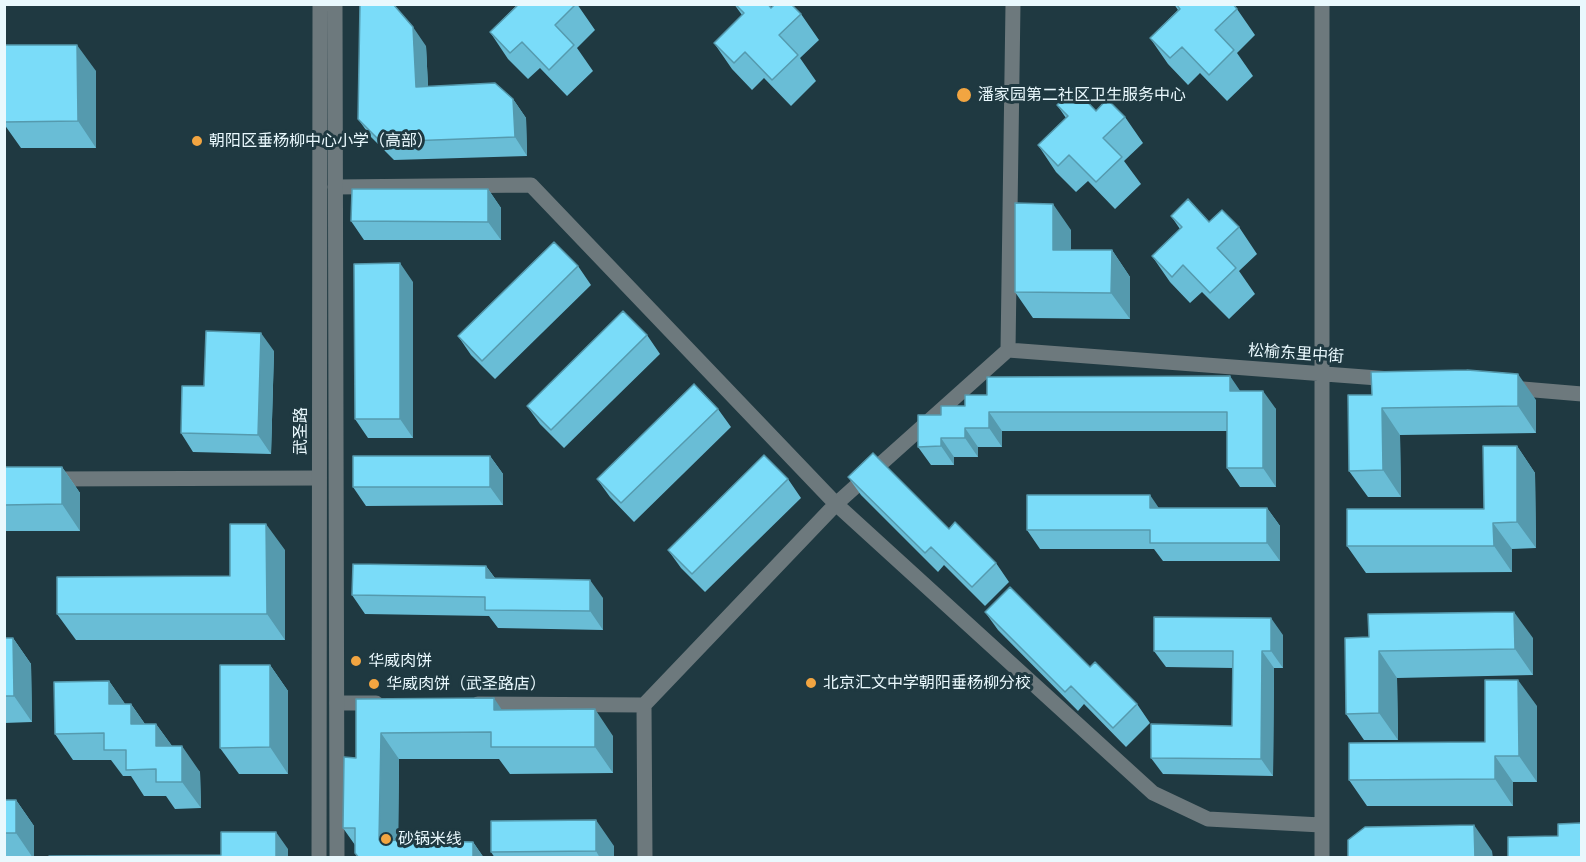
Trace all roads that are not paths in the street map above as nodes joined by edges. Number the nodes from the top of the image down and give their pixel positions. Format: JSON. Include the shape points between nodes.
{"nodes":[{"id":1,"x":320,"y":4,"type":"edge"},
{"id":2,"x":335,"y":4,"type":"edge"},
{"id":3,"x":1013,"y":4,"type":"edge"},
{"id":4,"x":1322,"y":4,"type":"edge"},
{"id":5,"x":335,"y":187,"type":"junction"},
{"id":6,"x":1008,"y":350,"type":"junction"},
{"id":7,"x":1320,"y":374,"type":"junction"},
{"id":8,"x":1403,"y":380,"type":"edge"},
{"id":9,"x":1498,"y":387,"type":"edge"},
{"id":10,"x":1581,"y":394,"type":"edge"},
{"id":11,"x":319,"y":478,"type":"junction"},
{"id":12,"x":39,"y":479,"type":"edge"},
{"id":13,"x":836,"y":504,"type":"junction"},
{"id":14,"x":337,"y":703,"type":"junction"},
{"id":15,"x":396,"y":703,"type":"edge"},
{"id":16,"x":467,"y":704,"type":"edge"},
{"id":17,"x":644,"y":705,"type":"junction"},
{"id":18,"x":1322,"y":825,"type":"junction"},
{"id":19,"x":319,"y":858,"type":"edge"},
{"id":20,"x":337,"y":858,"type":"edge"},
{"id":21,"x":645,"y":858,"type":"edge"},
{"id":22,"x":1322,"y":858,"type":"edge"}],
"edges":[{"from":1,"to":11,"type":"street","name":"武圣路"},
{"from":2,"to":5,"type":"street"},
{"from":3,"to":6,"type":"street"},
{"from":4,"to":7,"type":"street"},
{"from":5,"to":13,"type":"street","via":[[531,185]]},
{"from":5,"to":14,"type":"street"},
{"from":6,"to":7,"type":"street","name":"松榆东里中街"},
{"from":6,"to":13,"type":"street"},
{"from":7,"to":8,"type":"street","name":"松榆东里中街"},
{"from":7,"to":18,"type":"street"},
{"from":9,"to":10,"type":"street"},
{"from":11,"to":12,"type":"street"},
{"from":11,"to":19,"type":"street","name":"武圣路"},
{"from":13,"to":17,"type":"street"},
{"from":13,"to":18,"type":"street","via":[[1153,793],[1208,819]]},
{"from":14,"to":15,"type":"street"},
{"from":14,"to":20,"type":"street"},
{"from":16,"to":17,"type":"street"},
{"from":17,"to":21,"type":"street"},
{"from":18,"to":22,"type":"street"}]}
